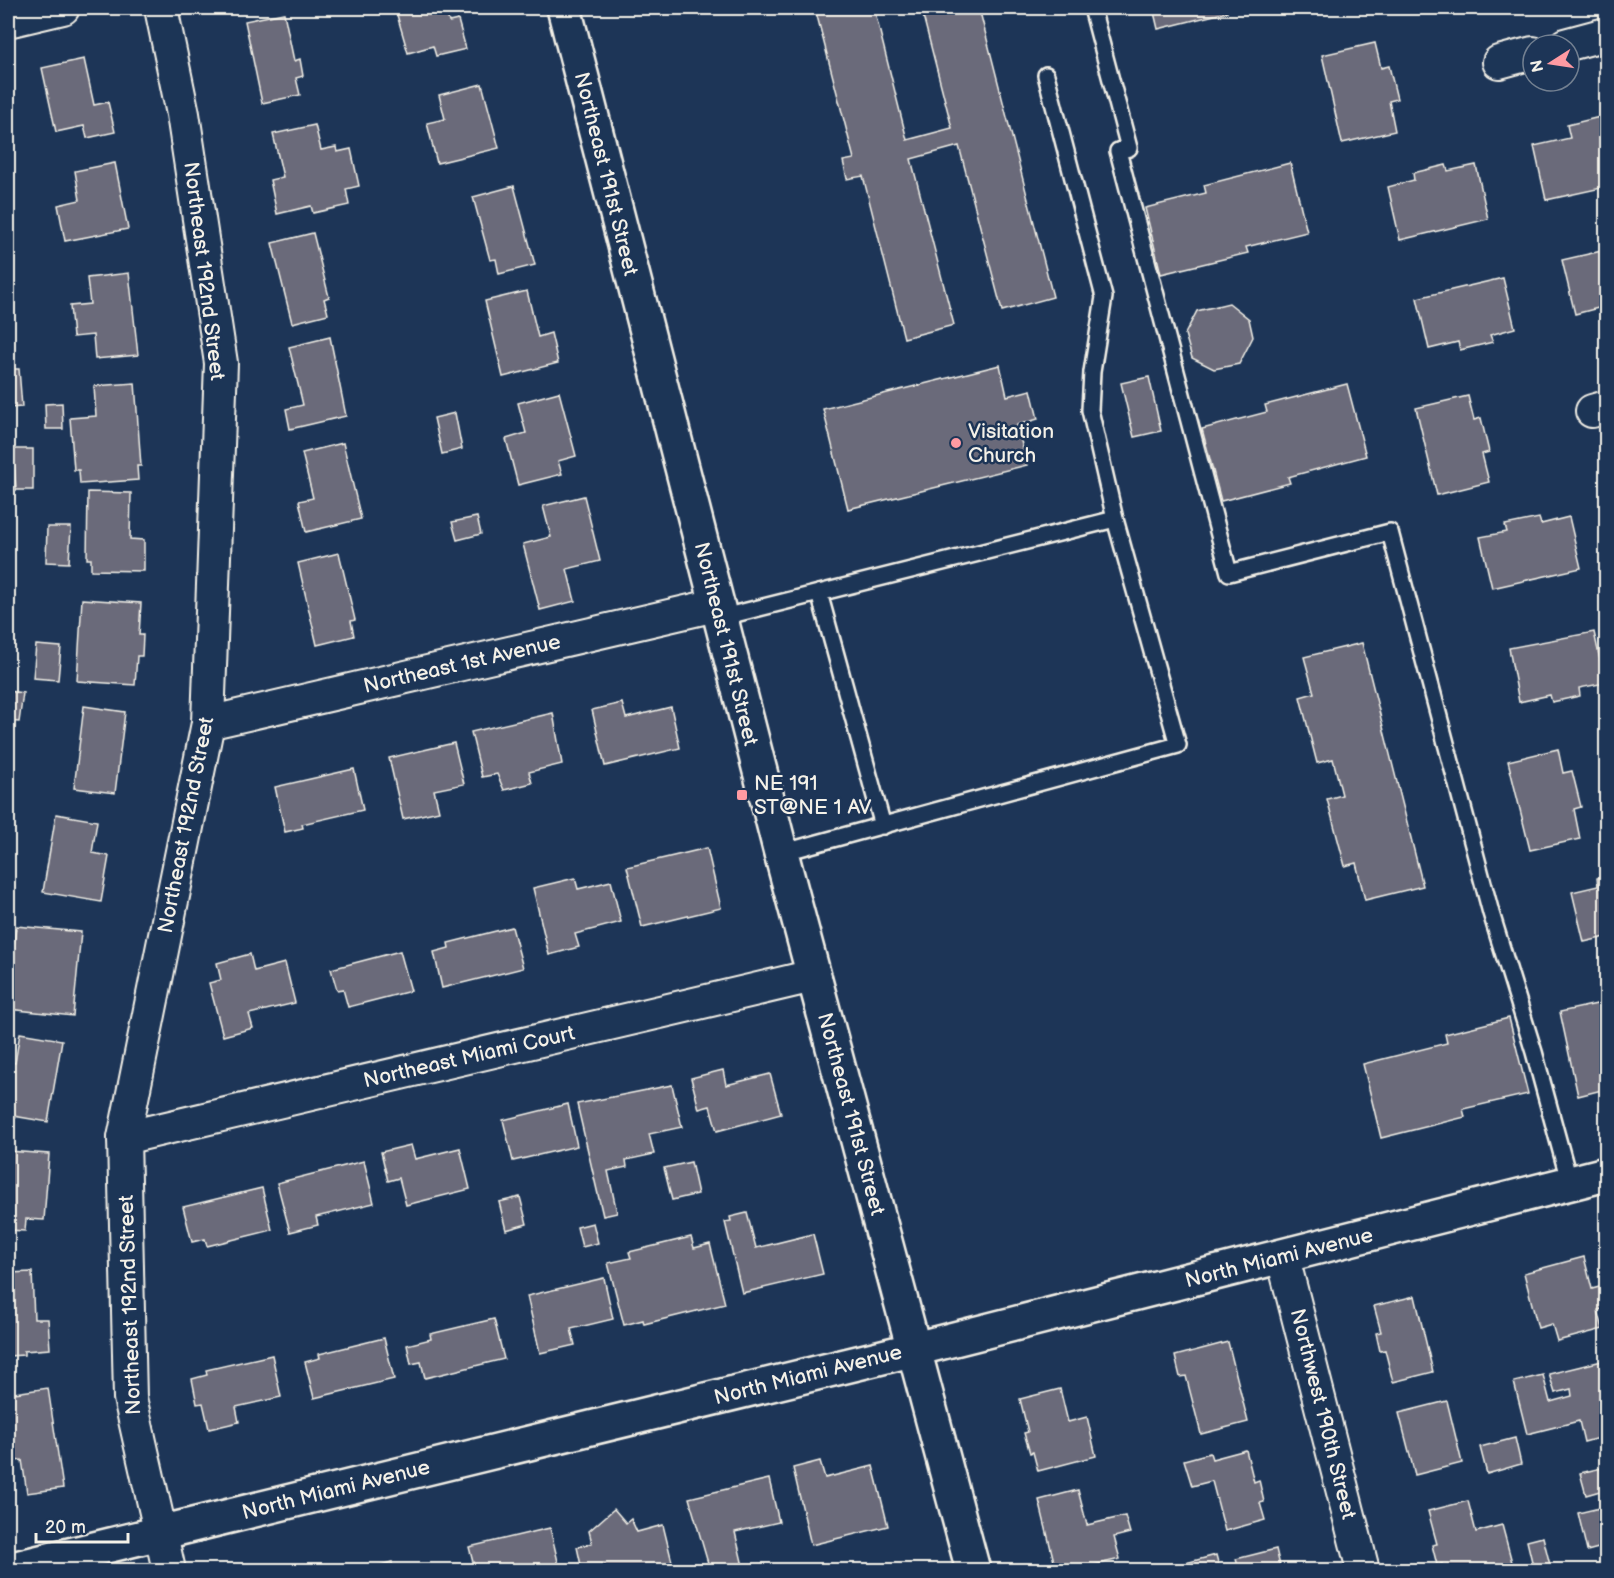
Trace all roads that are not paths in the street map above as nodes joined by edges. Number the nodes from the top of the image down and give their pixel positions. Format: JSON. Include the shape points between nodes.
{"nodes":[{"id":1,"x":63,"y":8,"type":"edge"},
{"id":2,"x":161,"y":8,"type":"edge"},
{"id":3,"x":564,"y":8,"type":"edge"},
{"id":4,"x":1092,"y":8,"type":"edge"},
{"id":5,"x":8,"y":21,"type":"edge"},
{"id":6,"x":1606,"y":34,"type":"edge"},
{"id":7,"x":1581,"y":41,"type":"edge"},
{"id":8,"x":1521,"y":56,"type":"edge"},
{"id":9,"x":1499,"y":62,"type":"dead end"},
{"id":10,"x":1046,"y":75,"type":"dead end"},
{"id":11,"x":1115,"y":519,"type":"junction"},
{"id":12,"x":819,"y":593,"type":"junction"},
{"id":13,"x":717,"y":612,"type":"junction"},
{"id":14,"x":208,"y":723,"type":"junction"},
{"id":15,"x":883,"y":825,"type":"junction"},
{"id":16,"x":781,"y":854,"type":"junction"},
{"id":17,"x":813,"y":976,"type":"junction"},
{"id":18,"x":124,"y":1138,"type":"junction"},
{"id":19,"x":1606,"y":1174,"type":"edge"},
{"id":20,"x":1570,"y":1184,"type":"junction"},
{"id":21,"x":1283,"y":1258,"type":"junction"},
{"id":22,"x":915,"y":1349,"type":"junction"},
{"id":23,"x":159,"y":1533,"type":"junction"},
{"id":24,"x":8,"y":1570,"type":"edge"},
{"id":25,"x":169,"y":1570,"type":"edge"},
{"id":26,"x":973,"y":1570,"type":"edge"},
{"id":27,"x":1363,"y":1570,"type":"edge"}],
"edges":[{"from":1,"to":5,"type":"street"},
{"from":2,"to":14,"type":"street","name":"Northeast 192nd Street","via":[[183,114],[221,363]]},
{"from":3,"to":13,"type":"street","name":"Northeast 191st Street"},
{"from":4,"to":20,"type":"lane","via":[[1129,148],[1118,151],[1229,573],[1390,532],[1491,913]]},
{"from":6,"to":7,"type":"street"},
{"from":8,"to":9,"type":"street"},
{"from":10,"to":11,"type":"lane","via":[[1104,297],[1090,410]]},
{"from":11,"to":12,"type":"lane"},
{"from":11,"to":15,"type":"lane","via":[[1178,745]]},
{"from":12,"to":13,"type":"lane"},
{"from":12,"to":15,"type":"lane"},
{"from":13,"to":14,"type":"street","name":"Northeast 1st Avenue"},
{"from":13,"to":16,"type":"street","name":"Northeast 191st Street"},
{"from":14,"to":18,"type":"street","name":"Northeast 192nd Street"},
{"from":15,"to":16,"type":"lane"},
{"from":16,"to":17,"type":"street","name":"Northeast 191st Street"},
{"from":17,"to":18,"type":"street","name":"Northeast Miami Court"},
{"from":17,"to":22,"type":"street","name":"Northeast 191st Street"},
{"from":18,"to":23,"type":"street","name":"Northeast 192nd Street","via":[[130,1398]]},
{"from":19,"to":20,"type":"street","name":"North Miami Avenue"},
{"from":20,"to":21,"type":"street","name":"North Miami Avenue"},
{"from":21,"to":22,"type":"street","name":"North Miami Avenue"},
{"from":21,"to":27,"type":"street","name":"Northwest 190th Street"},
{"from":22,"to":23,"type":"street","name":"North Miami Avenue"},
{"from":22,"to":26,"type":"street","name":"Northeast 191st Street"},
{"from":23,"to":24,"type":"street","name":"North Miami Avenue"},
{"from":23,"to":25,"type":"street","name":"Northeast 192nd Street"}]}
